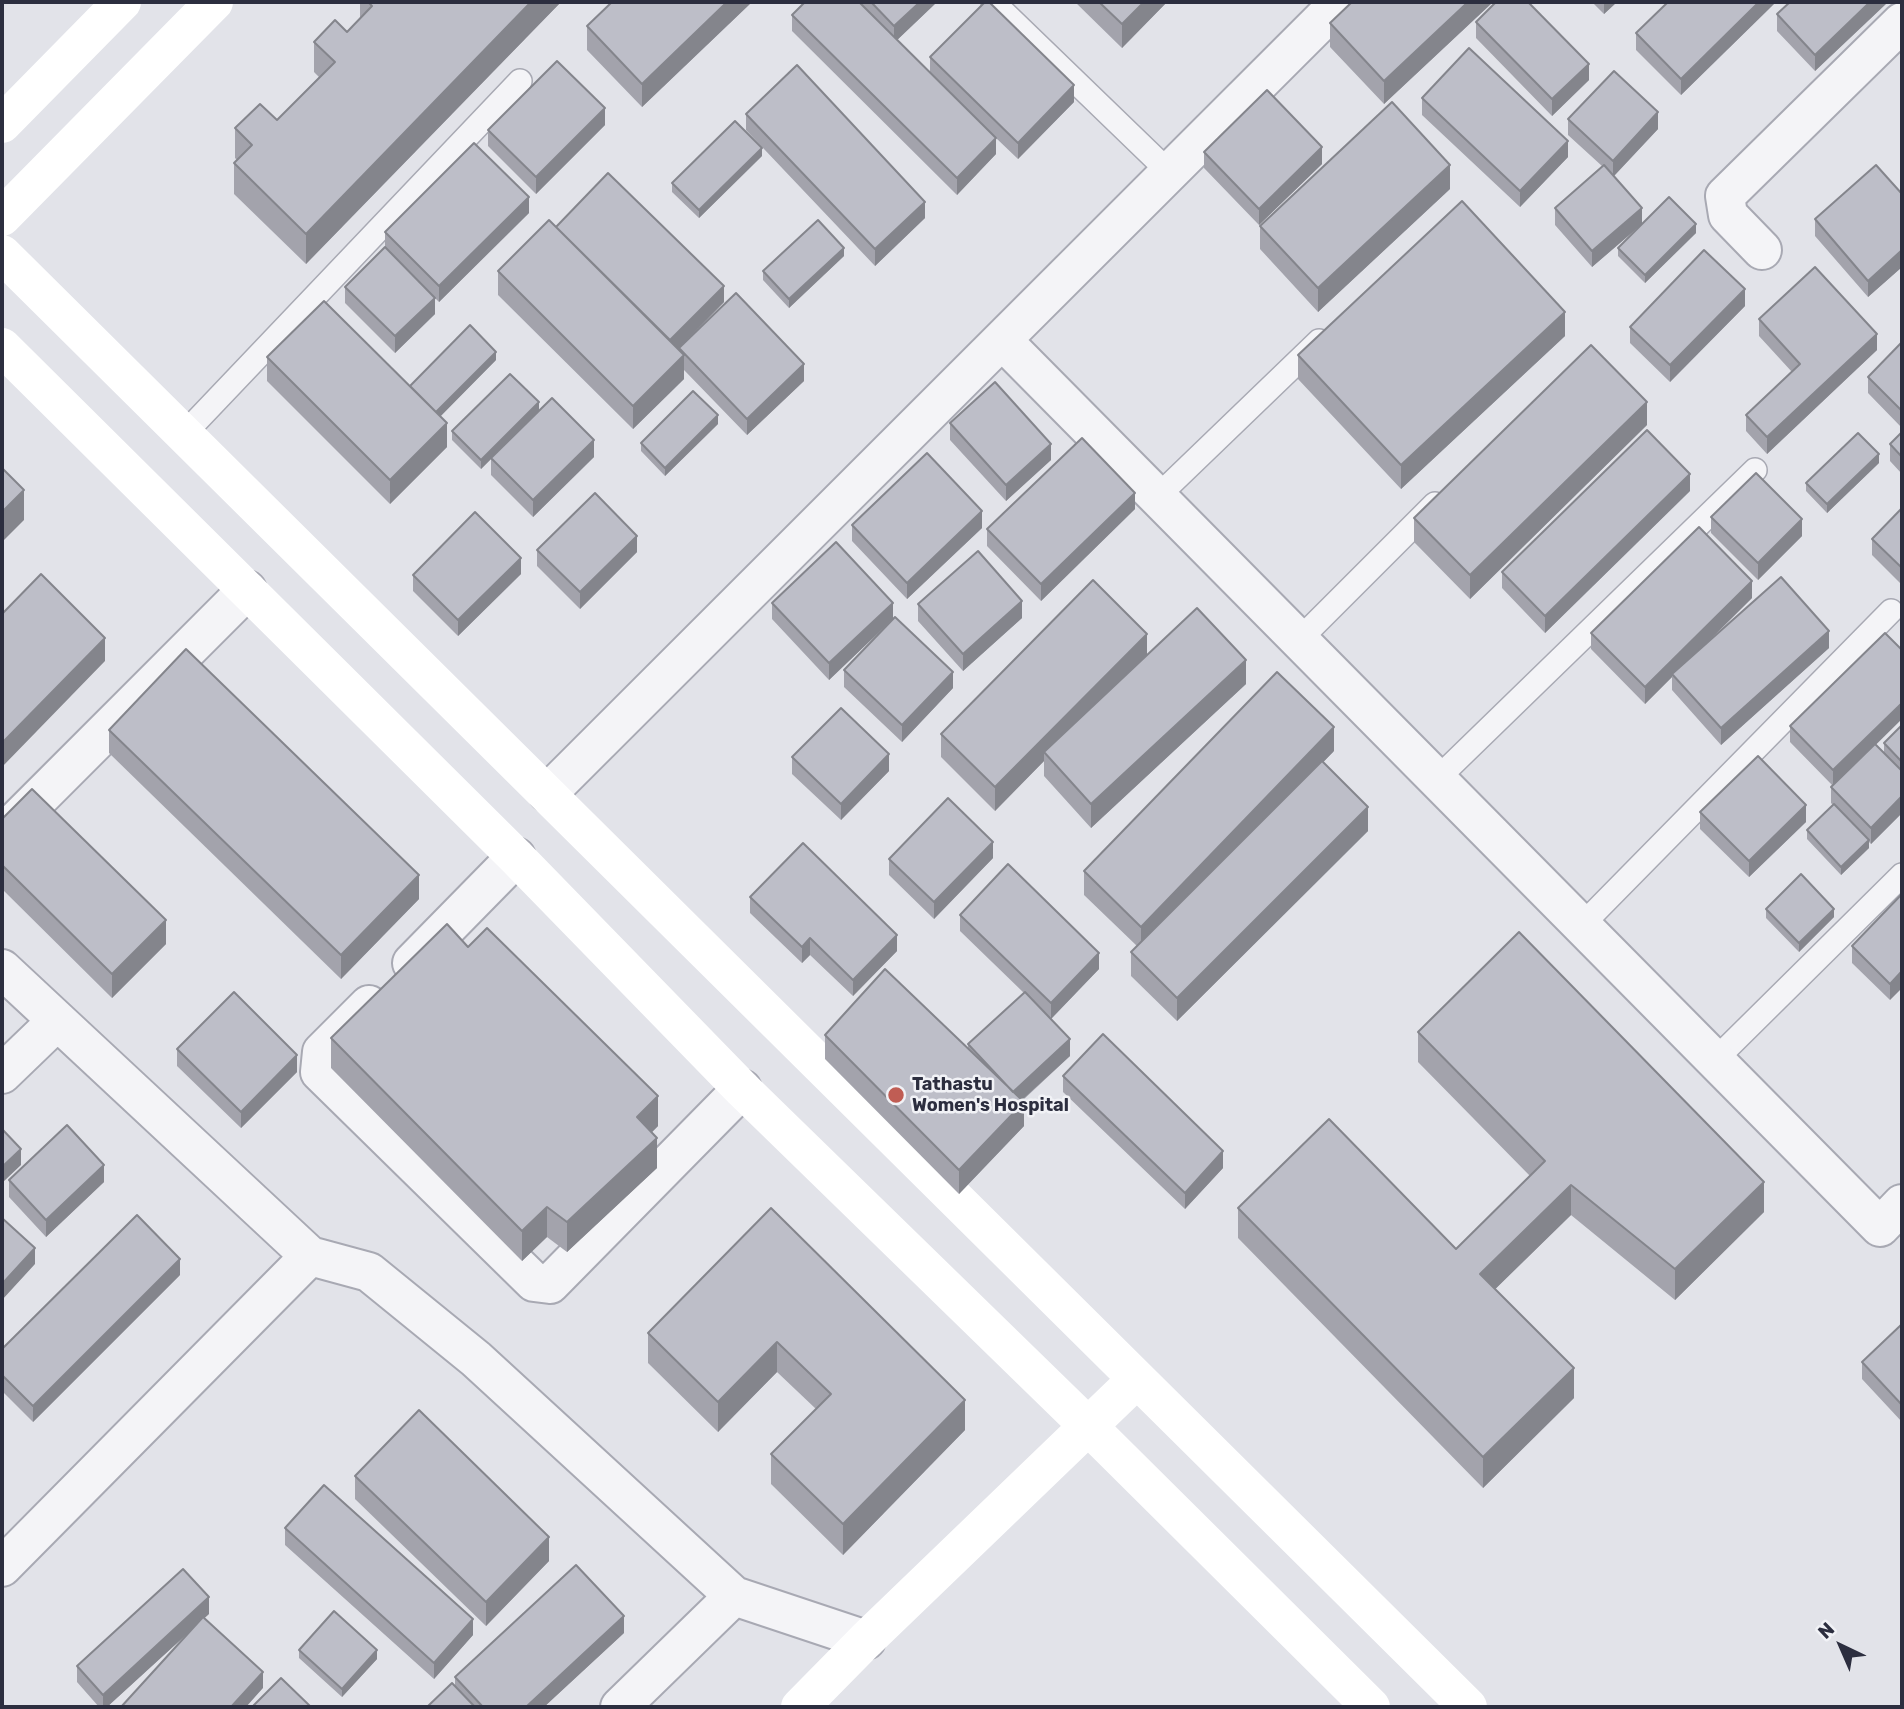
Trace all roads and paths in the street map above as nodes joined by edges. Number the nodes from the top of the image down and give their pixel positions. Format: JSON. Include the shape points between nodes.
{"nodes":[{"id":1,"x":122,"y":2,"type":"edge"},
{"id":2,"x":214,"y":2,"type":"edge"},
{"id":3,"x":993,"y":2,"type":"edge"},
{"id":4,"x":1339,"y":2,"type":"edge"},
{"id":5,"x":1902,"y":22,"type":"edge"},
{"id":6,"x":520,"y":81,"type":"dead end"},
{"id":7,"x":2,"y":124,"type":"edge"},
{"id":8,"x":1169,"y":173,"type":"junction"},
{"id":9,"x":2,"y":217,"type":"edge"},
{"id":10,"x":1762,"y":250,"type":"dead end"},
{"id":11,"x":2,"y":254,"type":"edge"},
{"id":12,"x":1337,"y":324,"type":"edge"},
{"id":13,"x":1002,"y":340,"type":"junction"},
{"id":14,"x":2,"y":347,"type":"edge"},
{"id":15,"x":185,"y":433,"type":"junction"},
{"id":16,"x":1755,"y":470,"type":"edge"},
{"id":17,"x":1453,"y":486,"type":"edge"},
{"id":18,"x":1157,"y":497,"type":"junction"},
{"id":19,"x":247,"y":590,"type":"junction"},
{"id":20,"x":1891,"y":611,"type":"dead end"},
{"id":21,"x":1299,"y":640,"type":"junction"},
{"id":22,"x":1437,"y":779,"type":"junction"},
{"id":23,"x":548,"y":793,"type":"junction"},
{"id":24,"x":2,"y":835,"type":"edge"},
{"id":25,"x":516,"y":857,"type":"junction"},
{"id":26,"x":1902,"y":875,"type":"edge"},
{"id":27,"x":1582,"y":925,"type":"junction"},
{"id":28,"x":2,"y":969,"type":"edge"},
{"id":29,"x":57,"y":1021,"type":"junction"},
{"id":30,"x":1715,"y":1060,"type":"junction"},
{"id":31,"x":2,"y":1074,"type":"edge"},
{"id":32,"x":742,"y":1089,"type":"junction"},
{"id":33,"x":1902,"y":1204,"type":"edge"},
{"id":34,"x":310,"y":1256,"type":"junction"},
{"id":35,"x":1136,"y":1380,"type":"junction"},
{"id":36,"x":1089,"y":1427,"type":"junction"},
{"id":37,"x":2,"y":1567,"type":"edge"},
{"id":38,"x":734,"y":1596,"type":"junction"},
{"id":39,"x":866,"y":1640,"type":"junction"},
{"id":40,"x":620,"y":1707,"type":"edge"},
{"id":41,"x":800,"y":1707,"type":"edge"},
{"id":42,"x":1371,"y":1707,"type":"edge"},
{"id":43,"x":1468,"y":1707,"type":"edge"}],
"edges":[{"from":1,"to":7,"type":"street"},
{"from":2,"to":9,"type":"street"},
{"from":3,"to":8,"type":"lane"},
{"from":4,"to":8,"type":"street"},
{"from":5,"to":10,"type":"street","via":[[1725,195],[1728,215]]},
{"from":6,"to":15,"type":"lane"},
{"from":8,"to":13,"type":"street"},
{"from":11,"to":15,"type":"street"},
{"from":12,"to":18,"type":"lane"},
{"from":13,"to":18,"type":"street"},
{"from":13,"to":23,"type":"street"},
{"from":14,"to":19,"type":"street"},
{"from":15,"to":23,"type":"street"},
{"from":16,"to":22,"type":"lane"},
{"from":17,"to":21,"type":"lane"},
{"from":18,"to":21,"type":"street"},
{"from":19,"to":24,"type":"street"},
{"from":19,"to":25,"type":"street"},
{"from":20,"to":27,"type":"lane"},
{"from":21,"to":22,"type":"street"},
{"from":22,"to":27,"type":"street"},
{"from":23,"to":35,"type":"street"},
{"from":25,"to":32,"type":"street"},
{"from":25,"to":32,"type":"street","via":[[322,1052],[320,1072],[534,1283],[550,1284]]},
{"from":26,"to":30,"type":"lane"},
{"from":27,"to":30,"type":"street"},
{"from":28,"to":29,"type":"street"},
{"from":29,"to":31,"type":"street"},
{"from":29,"to":34,"type":"street"},
{"from":30,"to":33,"type":"street","via":[[1880,1227]]},
{"from":32,"to":36,"type":"street"},
{"from":34,"to":37,"type":"street"},
{"from":34,"to":38,"type":"street","via":[[369,1272],[476,1359]]},
{"from":35,"to":36,"type":"street"},
{"from":35,"to":43,"type":"street"},
{"from":36,"to":39,"type":"street"},
{"from":36,"to":42,"type":"street"},
{"from":38,"to":39,"type":"street"},
{"from":38,"to":40,"type":"street"},
{"from":39,"to":41,"type":"street"}]}
